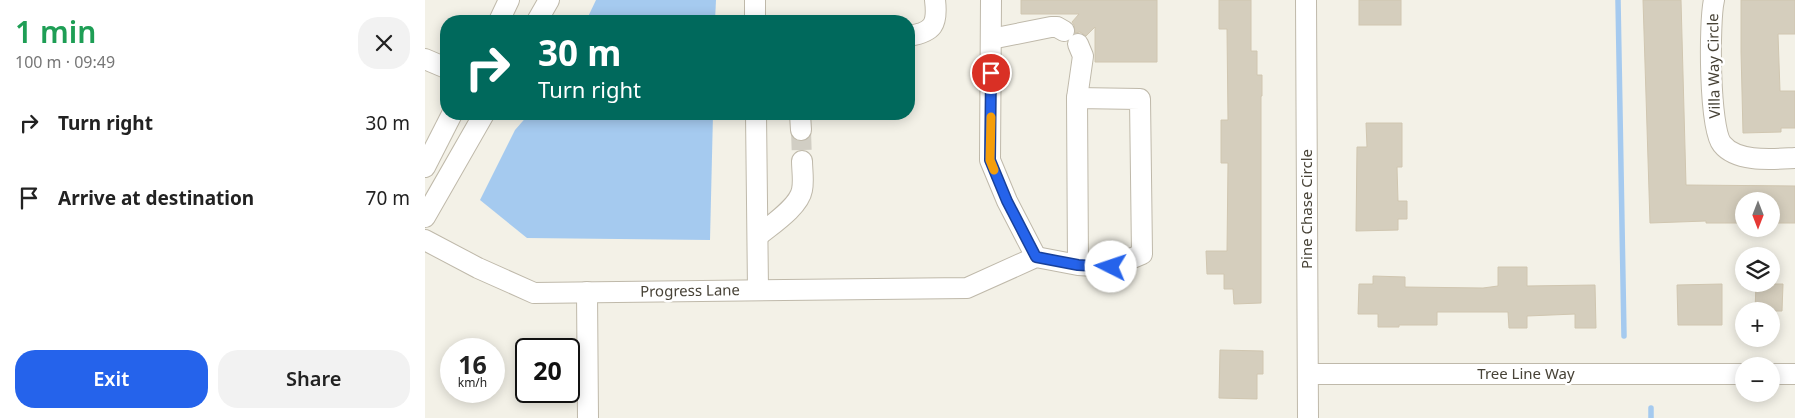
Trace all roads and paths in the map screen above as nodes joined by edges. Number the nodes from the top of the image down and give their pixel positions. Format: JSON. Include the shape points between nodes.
{"nodes":[{"id":1,"x":509,"y":0,"type":"edge"},
{"id":2,"x":549,"y":0,"type":"edge"},
{"id":3,"x":755,"y":0,"type":"edge"},
{"id":4,"x":935,"y":0,"type":"edge"},
{"id":5,"x":991,"y":0,"type":"edge"},
{"id":6,"x":1306,"y":0,"type":"edge"},
{"id":7,"x":1714,"y":0,"type":"edge"},
{"id":8,"x":502,"y":15,"type":"edge"},
{"id":9,"x":540,"y":15,"type":"edge"},
{"id":10,"x":755,"y":15,"type":"edge"},
{"id":11,"x":1064,"y":31,"type":"dead end"},
{"id":12,"x":915,"y":35,"type":"edge"},
{"id":13,"x":991,"y":39,"type":"junction"},
{"id":14,"x":1078,"y":44,"type":"dead end"},
{"id":15,"x":425,"y":59,"type":"edge"},
{"id":16,"x":440,"y":65,"type":"edge"},
{"id":17,"x":1077,"y":98,"type":"junction"},
{"id":18,"x":449,"y":120,"type":"edge"},
{"id":19,"x":482,"y":120,"type":"edge"},
{"id":20,"x":756,"y":120,"type":"edge"},
{"id":21,"x":1795,"y":158,"type":"edge"},
{"id":22,"x":802,"y":161,"type":"tunnel mouth"},
{"id":23,"x":425,"y":167,"type":"edge"},
{"id":24,"x":425,"y":217,"type":"edge"},
{"id":25,"x":758,"y":236,"type":"junction"},
{"id":26,"x":425,"y":240,"type":"edge"},
{"id":27,"x":1036,"y":257,"type":"junction"},
{"id":28,"x":1078,"y":265,"type":"junction"},
{"id":29,"x":759,"y":290,"type":"junction"},
{"id":30,"x":587,"y":292,"type":"junction"},
{"id":31,"x":1308,"y":374,"type":"junction"},
{"id":32,"x":1735,"y":374,"type":"edge"},
{"id":33,"x":1780,"y":374,"type":"edge"},
{"id":34,"x":1795,"y":374,"type":"edge"},
{"id":35,"x":588,"y":418,"type":"edge"},
{"id":36,"x":1308,"y":418,"type":"edge"}],
"edges":[{"from":1,"to":8,"type":"street"},
{"from":2,"to":9,"type":"street"},
{"from":3,"to":10,"type":"street"},
{"from":4,"to":12,"type":"street","via":[[935,22],[930,30]]},
{"from":5,"to":13,"type":"street"},
{"from":6,"to":31,"type":"street","name":"Pine Chase Circle"},
{"from":7,"to":21,"type":"street","name":"Villa Way Circle","via":[[1711,51],[1714,117],[1722,144],[1747,158]]},
{"from":11,"to":13,"type":"street","via":[[1051,27]]},
{"from":13,"to":27,"type":"street","via":[[990,160]]},
{"from":14,"to":17,"type":"street","via":[[1083,56]]},
{"from":15,"to":16,"type":"street"},
{"from":17,"to":28,"type":"street"},
{"from":17,"to":28,"type":"street","via":[[1140,99],[1142,254],[1111,267]]},
{"from":18,"to":23,"type":"street"},
{"from":19,"to":24,"type":"street"},
{"from":20,"to":25,"type":"street"},
{"from":22,"to":25,"type":"street","via":[[800,197]]},
{"from":25,"to":29,"type":"street"},
{"from":26,"to":30,"type":"street","name":"Progress Lane","via":[[534,292]]},
{"from":27,"to":28,"type":"street"},
{"from":27,"to":29,"type":"street","name":"Progress Lane","via":[[967,288]]},
{"from":29,"to":30,"type":"street","name":"Progress Lane"},
{"from":30,"to":35,"type":"street"},
{"from":31,"to":32,"type":"street","name":"Tree Line Way"},
{"from":31,"to":36,"type":"street","name":"Pine Chase Circle"},
{"from":33,"to":34,"type":"street"}]}
